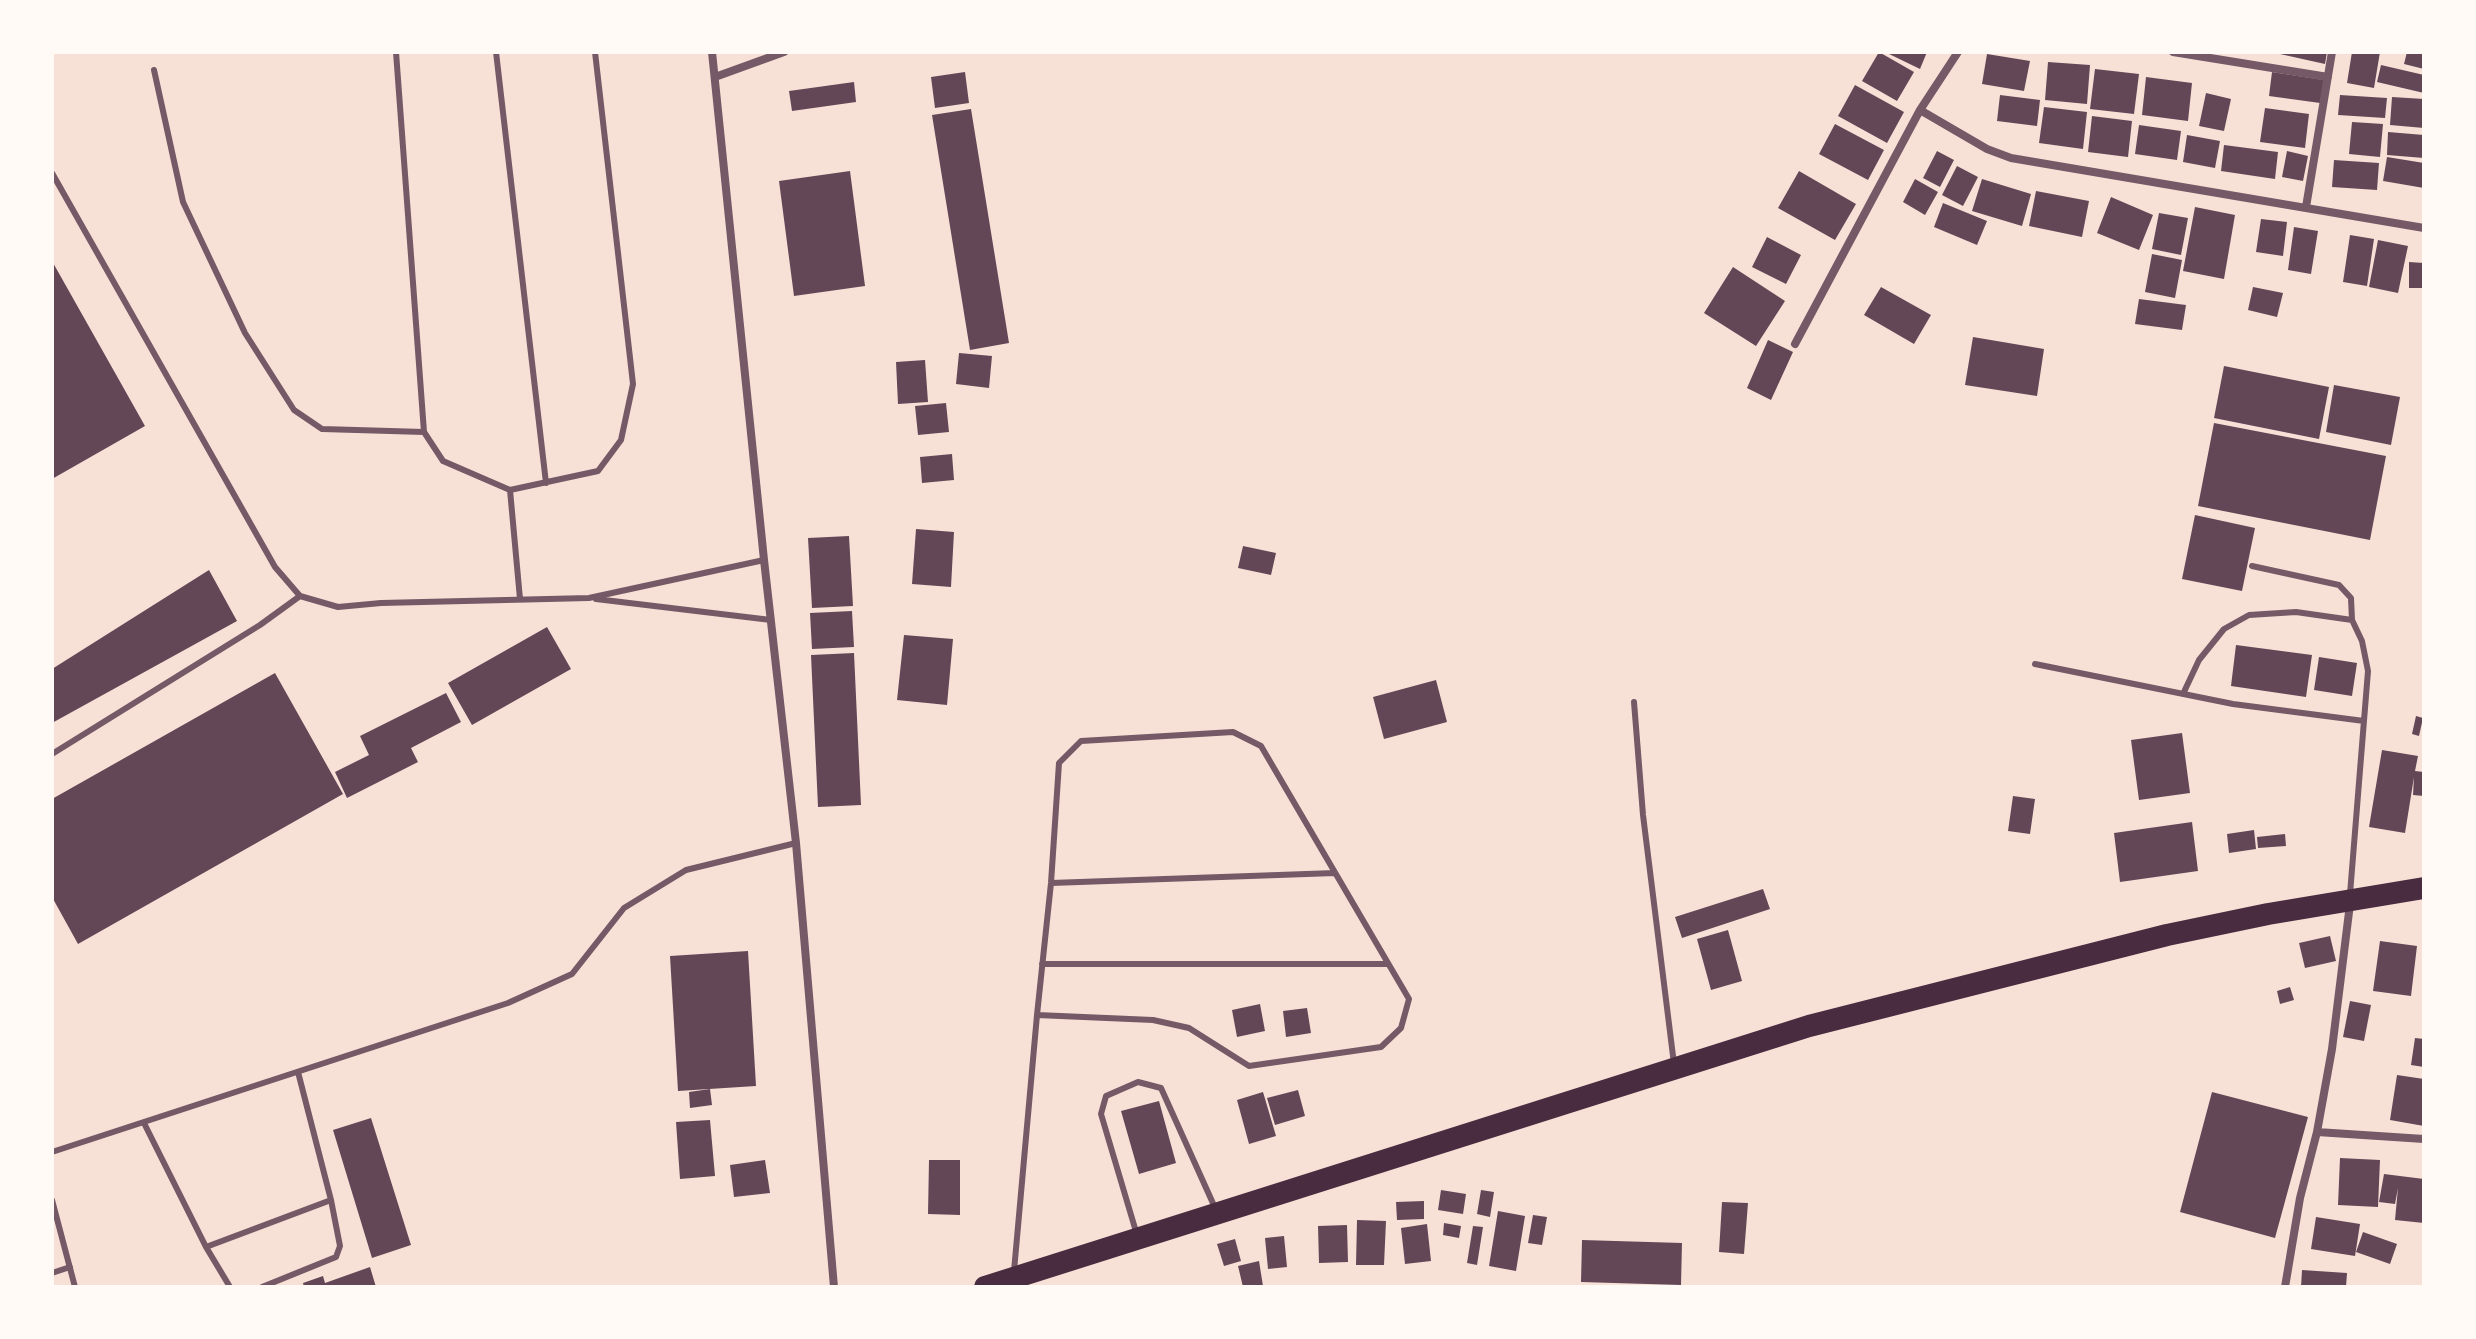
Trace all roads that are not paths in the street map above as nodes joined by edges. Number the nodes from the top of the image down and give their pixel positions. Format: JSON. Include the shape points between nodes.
{"nodes":[{"id":1,"x":396,"y":52,"type":"edge"},
{"id":2,"x":496,"y":52,"type":"edge"},
{"id":3,"x":595,"y":52,"type":"edge"},
{"id":4,"x":712,"y":52,"type":"edge"},
{"id":5,"x":784,"y":52,"type":"edge"},
{"id":6,"x":1958,"y":52,"type":"edge"},
{"id":7,"x":2173,"y":52,"type":"edge"},
{"id":8,"x":2332,"y":52,"type":"edge"},
{"id":9,"x":154,"y":70,"type":"dead end"},
{"id":10,"x":715,"y":77,"type":"junction"},
{"id":11,"x":2328,"y":77,"type":"junction"},
{"id":12,"x":1920,"y":110,"type":"junction"},
{"id":13,"x":52,"y":173,"type":"edge"},
{"id":14,"x":2306,"y":207,"type":"junction"},
{"id":15,"x":2424,"y":228,"type":"edge"},
{"id":16,"x":1795,"y":344,"type":"dead end"},
{"id":17,"x":424,"y":432,"type":"junction"},
{"id":18,"x":546,"y":483,"type":"junction"},
{"id":19,"x":510,"y":490,"type":"junction"},
{"id":20,"x":764,"y":560,"type":"junction"},
{"id":21,"x":2252,"y":566,"type":"dead end"},
{"id":22,"x":300,"y":596,"type":"junction"},
{"id":23,"x":589,"y":598,"type":"junction"},
{"id":24,"x":520,"y":599,"type":"junction"},
{"id":25,"x":771,"y":620,"type":"junction"},
{"id":26,"x":2352,"y":620,"type":"junction"},
{"id":27,"x":2035,"y":664,"type":"dead end"},
{"id":28,"x":2183,"y":694,"type":"junction"},
{"id":29,"x":1634,"y":702,"type":"dead end"},
{"id":30,"x":2364,"y":721,"type":"junction"},
{"id":31,"x":52,"y":754,"type":"edge"},
{"id":32,"x":796,"y":843,"type":"junction"},
{"id":33,"x":1335,"y":873,"type":"junction"},
{"id":34,"x":1051,"y":883,"type":"junction"},
{"id":35,"x":2424,"y":888,"type":"edge"},
{"id":36,"x":2350,"y":899,"type":"junction"},
{"id":37,"x":1042,"y":964,"type":"junction"},
{"id":38,"x":1388,"y":964,"type":"junction"},
{"id":39,"x":1037,"y":1015,"type":"junction"},
{"id":40,"x":1674,"y":1068,"type":"junction"},
{"id":41,"x":298,"y":1072,"type":"junction"},
{"id":42,"x":144,"y":1123,"type":"junction"},
{"id":43,"x":2317,"y":1132,"type":"junction"},
{"id":44,"x":2424,"y":1139,"type":"edge"},
{"id":45,"x":52,"y":1152,"type":"edge"},
{"id":46,"x":52,"y":1200,"type":"edge"},
{"id":47,"x":331,"y":1200,"type":"junction"},
{"id":48,"x":1217,"y":1213,"type":"junction"},
{"id":49,"x":1138,"y":1238,"type":"junction"},
{"id":50,"x":206,"y":1247,"type":"junction"},
{"id":51,"x":70,"y":1267,"type":"junction"},
{"id":52,"x":52,"y":1273,"type":"edge"},
{"id":53,"x":1013,"y":1278,"type":"junction"},
{"id":54,"x":75,"y":1287,"type":"edge"},
{"id":55,"x":230,"y":1287,"type":"edge"},
{"id":56,"x":262,"y":1287,"type":"edge"},
{"id":57,"x":834,"y":1287,"type":"edge"},
{"id":58,"x":985,"y":1287,"type":"edge"},
{"id":59,"x":2285,"y":1287,"type":"edge"}],
"edges":[{"from":1,"to":17,"type":"lane"},
{"from":2,"to":18,"type":"lane"},
{"from":3,"to":18,"type":"lane","via":[[633,384],[621,440],[598,471]]},
{"from":4,"to":10,"type":"street"},
{"from":5,"to":10,"type":"street"},
{"from":6,"to":12,"type":"street"},
{"from":7,"to":11,"type":"street"},
{"from":8,"to":11,"type":"street"},
{"from":9,"to":17,"type":"lane","via":[[183,202],[245,333],[294,410],[322,429]]},
{"from":10,"to":20,"type":"street"},
{"from":11,"to":14,"type":"street"},
{"from":12,"to":14,"type":"street","via":[[2011,158]]},
{"from":12,"to":16,"type":"street"},
{"from":13,"to":22,"type":"lane","via":[[275,567]]},
{"from":14,"to":15,"type":"street"},
{"from":17,"to":19,"type":"lane","via":[[443,461]]},
{"from":18,"to":19,"type":"lane"},
{"from":19,"to":24,"type":"lane"},
{"from":20,"to":23,"type":"lane"},
{"from":20,"to":25,"type":"street"},
{"from":21,"to":26,"type":"lane","via":[[2339,585],[2351,598]]},
{"from":22,"to":24,"type":"lane","via":[[338,607]]},
{"from":22,"to":31,"type":"lane"},
{"from":23,"to":24,"type":"lane"},
{"from":23,"to":25,"type":"lane"},
{"from":25,"to":32,"type":"street"},
{"from":26,"to":28,"type":"lane","via":[[2296,612],[2249,615],[2224,629],[2199,660]]},
{"from":26,"to":30,"type":"lane","via":[[2368,671]]},
{"from":27,"to":28,"type":"lane"},
{"from":28,"to":30,"type":"lane"},
{"from":29,"to":40,"type":"lane"},
{"from":30,"to":36,"type":"lane"},
{"from":32,"to":41,"type":"lane","via":[[686,870],[624,908],[572,974],[508,1003]]},
{"from":32,"to":57,"type":"street"},
{"from":33,"to":34,"type":"lane"},
{"from":33,"to":34,"type":"lane","via":[[1261,746],[1233,732],[1081,741],[1059,763]]},
{"from":33,"to":38,"type":"lane"},
{"from":34,"to":37,"type":"lane"},
{"from":35,"to":36,"type":"highway"},
{"from":36,"to":40,"type":"highway","via":[[2059,961],[1809,1026]]},
{"from":36,"to":43,"type":"street"},
{"from":37,"to":38,"type":"lane"},
{"from":37,"to":39,"type":"lane"},
{"from":38,"to":39,"type":"lane","via":[[1409,999],[1401,1028],[1381,1047],[1249,1066],[1189,1028],[1153,1020]]},
{"from":39,"to":53,"type":"lane"},
{"from":40,"to":48,"type":"highway"},
{"from":41,"to":42,"type":"lane"},
{"from":41,"to":47,"type":"lane"},
{"from":42,"to":45,"type":"lane"},
{"from":42,"to":50,"type":"lane"},
{"from":43,"to":44,"type":"street"},
{"from":43,"to":59,"type":"street"},
{"from":46,"to":51,"type":"lane"},
{"from":47,"to":50,"type":"lane"},
{"from":47,"to":56,"type":"lane","via":[[340,1246],[336,1257]]},
{"from":48,"to":49,"type":"highway"},
{"from":48,"to":49,"type":"lane","via":[[1161,1088],[1138,1082],[1106,1096],[1101,1114]]},
{"from":49,"to":53,"type":"highway"},
{"from":50,"to":55,"type":"lane"},
{"from":51,"to":52,"type":"lane"},
{"from":51,"to":54,"type":"lane"},
{"from":53,"to":58,"type":"highway"}]}
